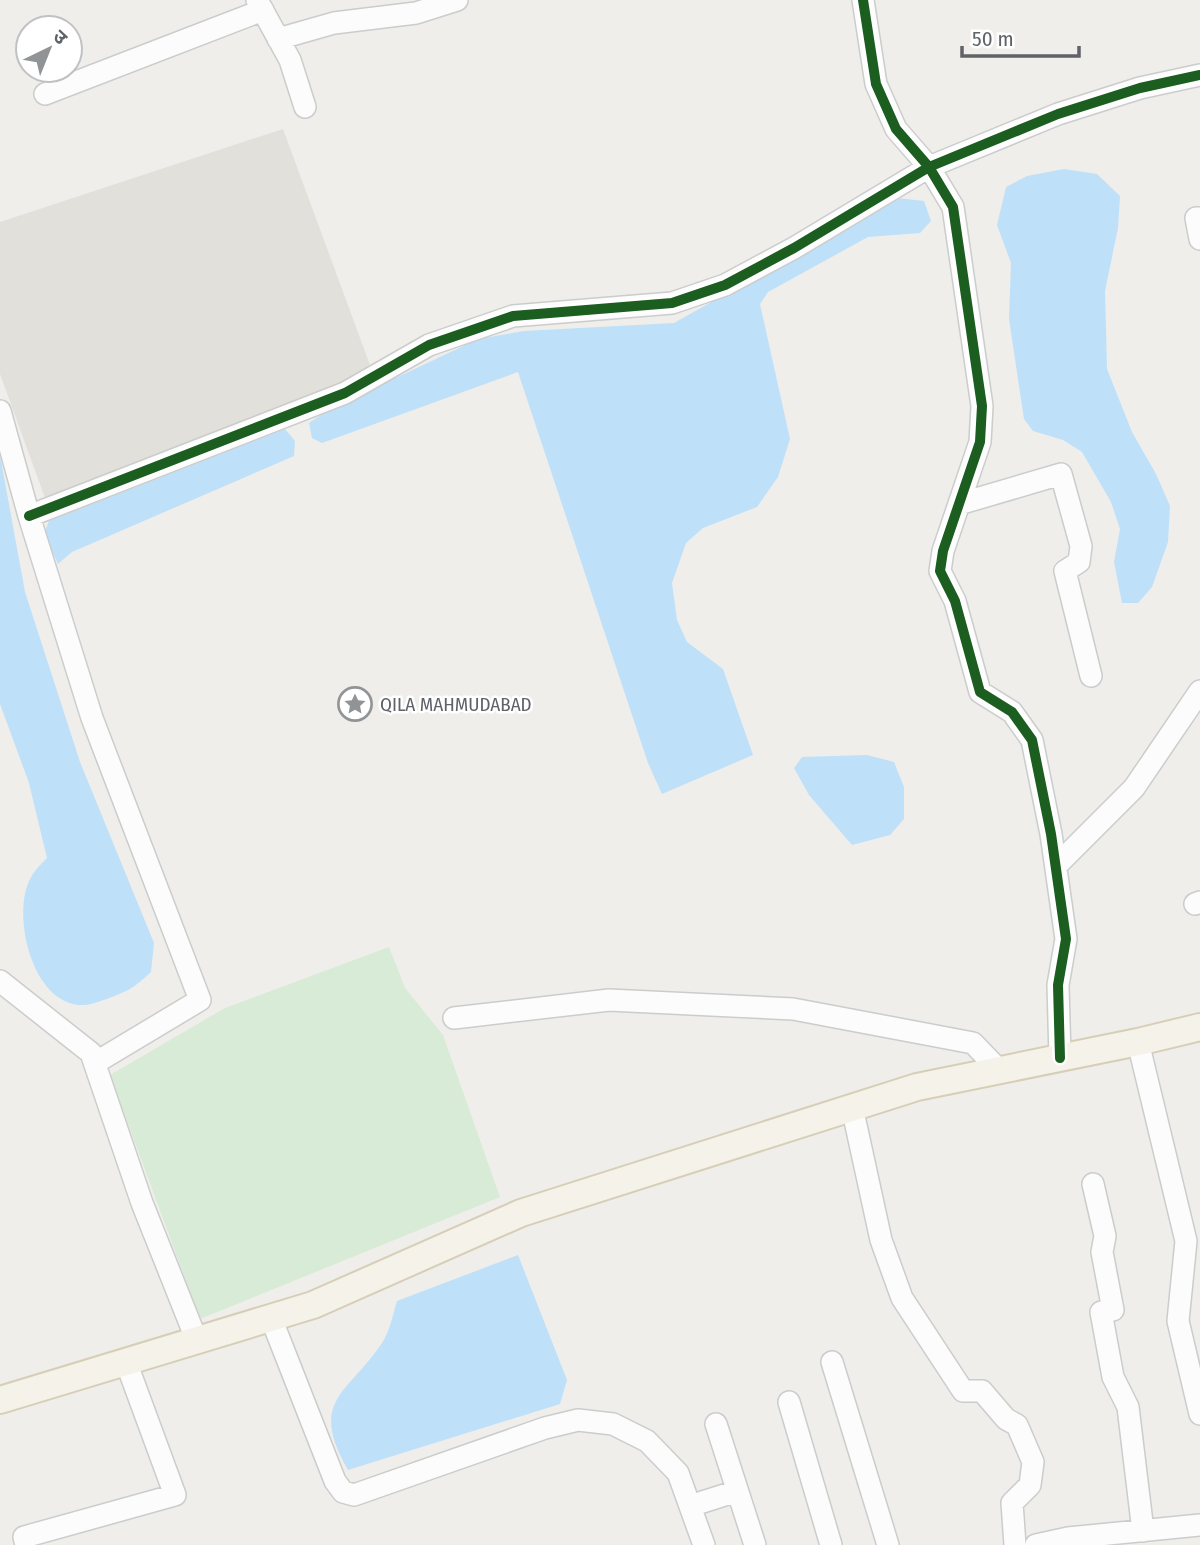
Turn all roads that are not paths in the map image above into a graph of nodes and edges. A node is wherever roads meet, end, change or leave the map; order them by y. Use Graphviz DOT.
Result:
graph roads {
  1 [pos="457,0"];
  2 [pos="863,0"];
  3 [pos="260,5"];
  4 [pos="278,39"];
  5 [pos="1200,75"];
  6 [pos="45,94"];
  7 [pos="305,107"];
  8 [pos="929,167"];
  9 [pos="1200,218"];
  10 [pos="1200,239"];
  11 [pos="0,411"];
  12 [pos="959,503"];
  13 [pos="29,516"];
  14 [pos="1091,676"];
  15 [pos="1200,691"];
  16 [pos="1056,866"];
  17 [pos="0,981"];
  18 [pos="454,1018"];
  19 [pos="1200,1027"];
  20 [pos="1138,1042"];
  21 [pos="1060,1058"];
  22 [pos="95,1063"];
  23 [pos="999,1070"];
  24 [pos="852,1107"];
  25 [pos="1093,1184"];
  26 [pos="271,1318"];
  27 [pos="197,1341"];
  28 [pos="126,1362"];
  29 [pos="832,1363"];
  30 [pos="0,1400"];
  31 [pos="789,1402"];
  32 [pos="1200,1414"];
  33 [pos="716,1424"];
  34 [pos="737,1491"];
  35 [pos="690,1506"];
  36 [pos="1200,1525"];
  37 [pos="1143,1531"];
  38 [pos="26,1545"];
  39 [pos="704,1545"];
  40 [pos="755,1545"];
  41 [pos="831,1545"];
  42 [pos="888,1545"];
  43 [pos="1016,1545"];
  44 [pos="1036,1545"];
  1 -- 4 [label="street"];
  2 -- 8 [label="street"];
  3 -- 4 [label="street"];
  3 -- 6 [label="street"];
  4 -- 7 [label="street"];
  5 -- 8 [label="street"];
  8 -- 12 [label="street"];
  8 -- 13 [label="street"];
  9 -- 10 [label="street"];
  11 -- 13 [label="street"];
  12 -- 14 [label="street"];
  12 -- 16 [label="street"];
  13 -- 22 [label="street"];
  15 -- 16 [label="street"];
  16 -- 21 [label="street"];
  17 -- 22 [label="street"];
  18 -- 23 [label="street"];
  19 -- 20 [label="main road"];
  20 -- 21 [label="main road"];
  20 -- 32 [label="street"];
  21 -- 23 [label="main road"];
  22 -- 27 [label="street"];
  23 -- 24 [label="main road"];
  24 -- 26 [label="main road"];
  24 -- 43 [label="street"];
  25 -- 37 [label="street"];
  26 -- 27 [label="main road"];
  26 -- 35 [label="street"];
  27 -- 28 [label="main road"];
  28 -- 30 [label="main road"];
  28 -- 38 [label="street"];
  29 -- 42 [label="street"];
  31 -- 41 [label="street"];
  33 -- 34 [label="street"];
  34 -- 35 [label="street"];
  34 -- 40 [label="street"];
  35 -- 39 [label="street"];
  36 -- 37 [label="street"];
  37 -- 44 [label="street"];
}
